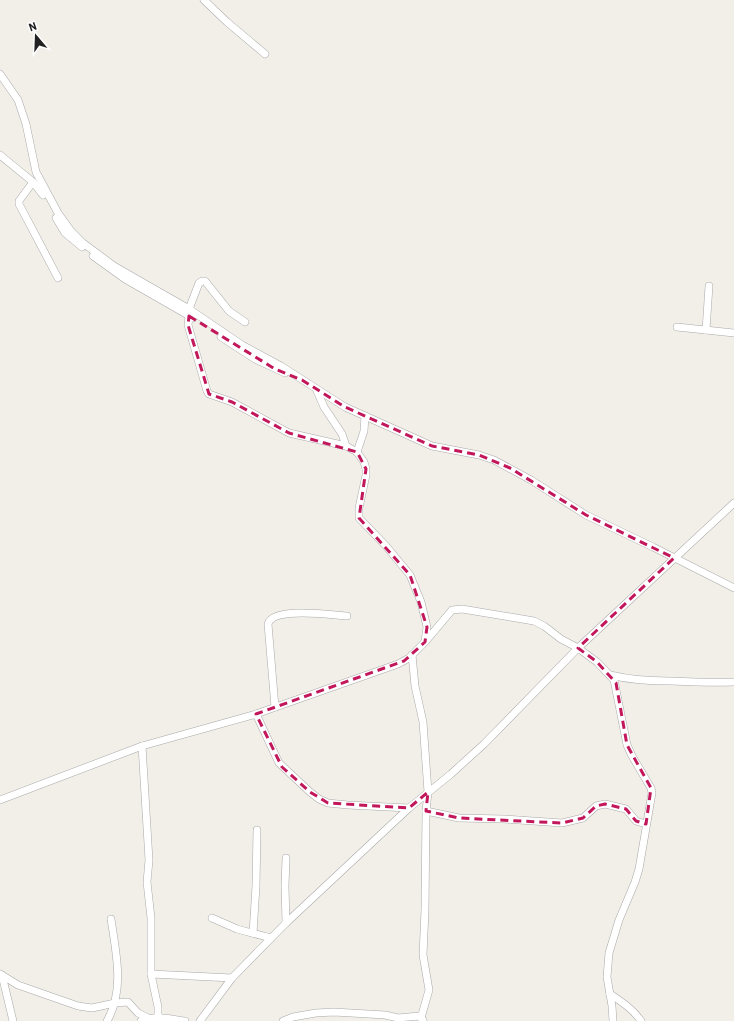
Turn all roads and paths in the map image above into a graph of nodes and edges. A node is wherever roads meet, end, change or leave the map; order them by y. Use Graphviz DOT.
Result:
graph roads {
  1 [pos="204,0"];
  2 [pos="265,54"];
  3 [pos="0,74"];
  4 [pos="0,155"];
  5 [pos="33,182"];
  6 [pos="58,278"];
  7 [pos="709,286"];
  8 [pos="189,312"];
  9 [pos="245,322"];
  10 [pos="677,327"];
  11 [pos="706,330"];
  12 [pos="734,333"];
  13 [pos="317,391"];
  14 [pos="365,416"];
  15 [pos="346,446"];
  16 [pos="357,452"];
  17 [pos="734,503"];
  18 [pos="674,558"];
  19 [pos="734,588"];
  20 [pos="347,616"];
  21 [pos="425,642"];
  22 [pos="578,648"];
  23 [pos="412,655"];
  24 [pos="610,675"];
  25 [pos="734,682"];
  26 [pos="275,707"];
  27 [pos="256,714"];
  28 [pos="142,746"];
  29 [pos="428,792"];
  30 [pos="0,800"];
  31 [pos="409,808"];
  32 [pos="426,811"];
  33 [pos="646,824"];
  34 [pos="257,830"];
  35 [pos="286,858"];
  36 [pos="212,918"];
  37 [pos="111,919"];
  38 [pos="286,923"];
  39 [pos="253,933"];
  40 [pos="271,938"];
  41 [pos="1,974"];
  42 [pos="151,974"];
  43 [pos="232,978"];
  44 [pos="610,994"];
  45 [pos="115,1003"];
  46 [pos="148,1018"];
  47 [pos="158,1018"];
  48 [pos="423,1019"];
  49 [pos="13,1021"];
  50 [pos="107,1021"];
  51 [pos="141,1021"];
  52 [pos="185,1021"];
  53 [pos="200,1021"];
  54 [pos="284,1021"];
  55 [pos="613,1021"];
  56 [pos="641,1021"];
  1 -- 2 [label="street"];
  3 -- 8 [label="street"];
  4 -- 5 [label="street"];
  5 -- 6 [label="street"];
  5 -- 8 [label="street"];
  7 -- 11 [label="street"];
  8 -- 9 [label="street"];
  8 -- 13 [label="street"];
  8 -- 15 [label="street"];
  10 -- 11 [label="street"];
  11 -- 12 [label="street"];
  13 -- 14 [label="street"];
  13 -- 15 [label="street"];
  14 -- 16 [label="street"];
  14 -- 18 [label="street"];
  15 -- 16 [label="street"];
  16 -- 21 [label="street"];
  17 -- 18 [label="street"];
  18 -- 19 [label="street"];
  18 -- 22 [label="street"];
  20 -- 26 [label="street"];
  21 -- 22 [label="street"];
  21 -- 23 [label="street"];
  22 -- 24 [label="street"];
  22 -- 29 [label="street"];
  23 -- 26 [label="street"];
  23 -- 29 [label="street"];
  24 -- 25 [label="street"];
  24 -- 33 [label="street"];
  26 -- 27 [label="street"];
  27 -- 28 [label="street"];
  27 -- 31 [label="street"];
  28 -- 30 [label="street"];
  28 -- 42 [label="street"];
  29 -- 31 [label="street"];
  29 -- 32 [label="street"];
  31 -- 38 [label="street"];
  32 -- 33 [label="street"];
  32 -- 48 [label="street"];
  33 -- 44 [label="street"];
  34 -- 39 [label="street"];
  35 -- 38 [label="street"];
  36 -- 39 [label="street"];
  37 -- 45 [label="street"];
  38 -- 40 [label="street"];
  39 -- 40 [label="street"];
  40 -- 43 [label="street"];
  41 -- 45 [label="street"];
  41 -- 49 [label="street"];
  42 -- 43 [label="street"];
  42 -- 47 [label="street"];
  43 -- 53 [label="street"];
  44 -- 55 [label="street"];
  44 -- 56 [label="street"];
  45 -- 46 [label="street"];
  45 -- 50 [label="street"];
  46 -- 47 [label="street"];
  46 -- 51 [label="street"];
  47 -- 52 [label="street"];
  48 -- 54 [label="street"];
}
